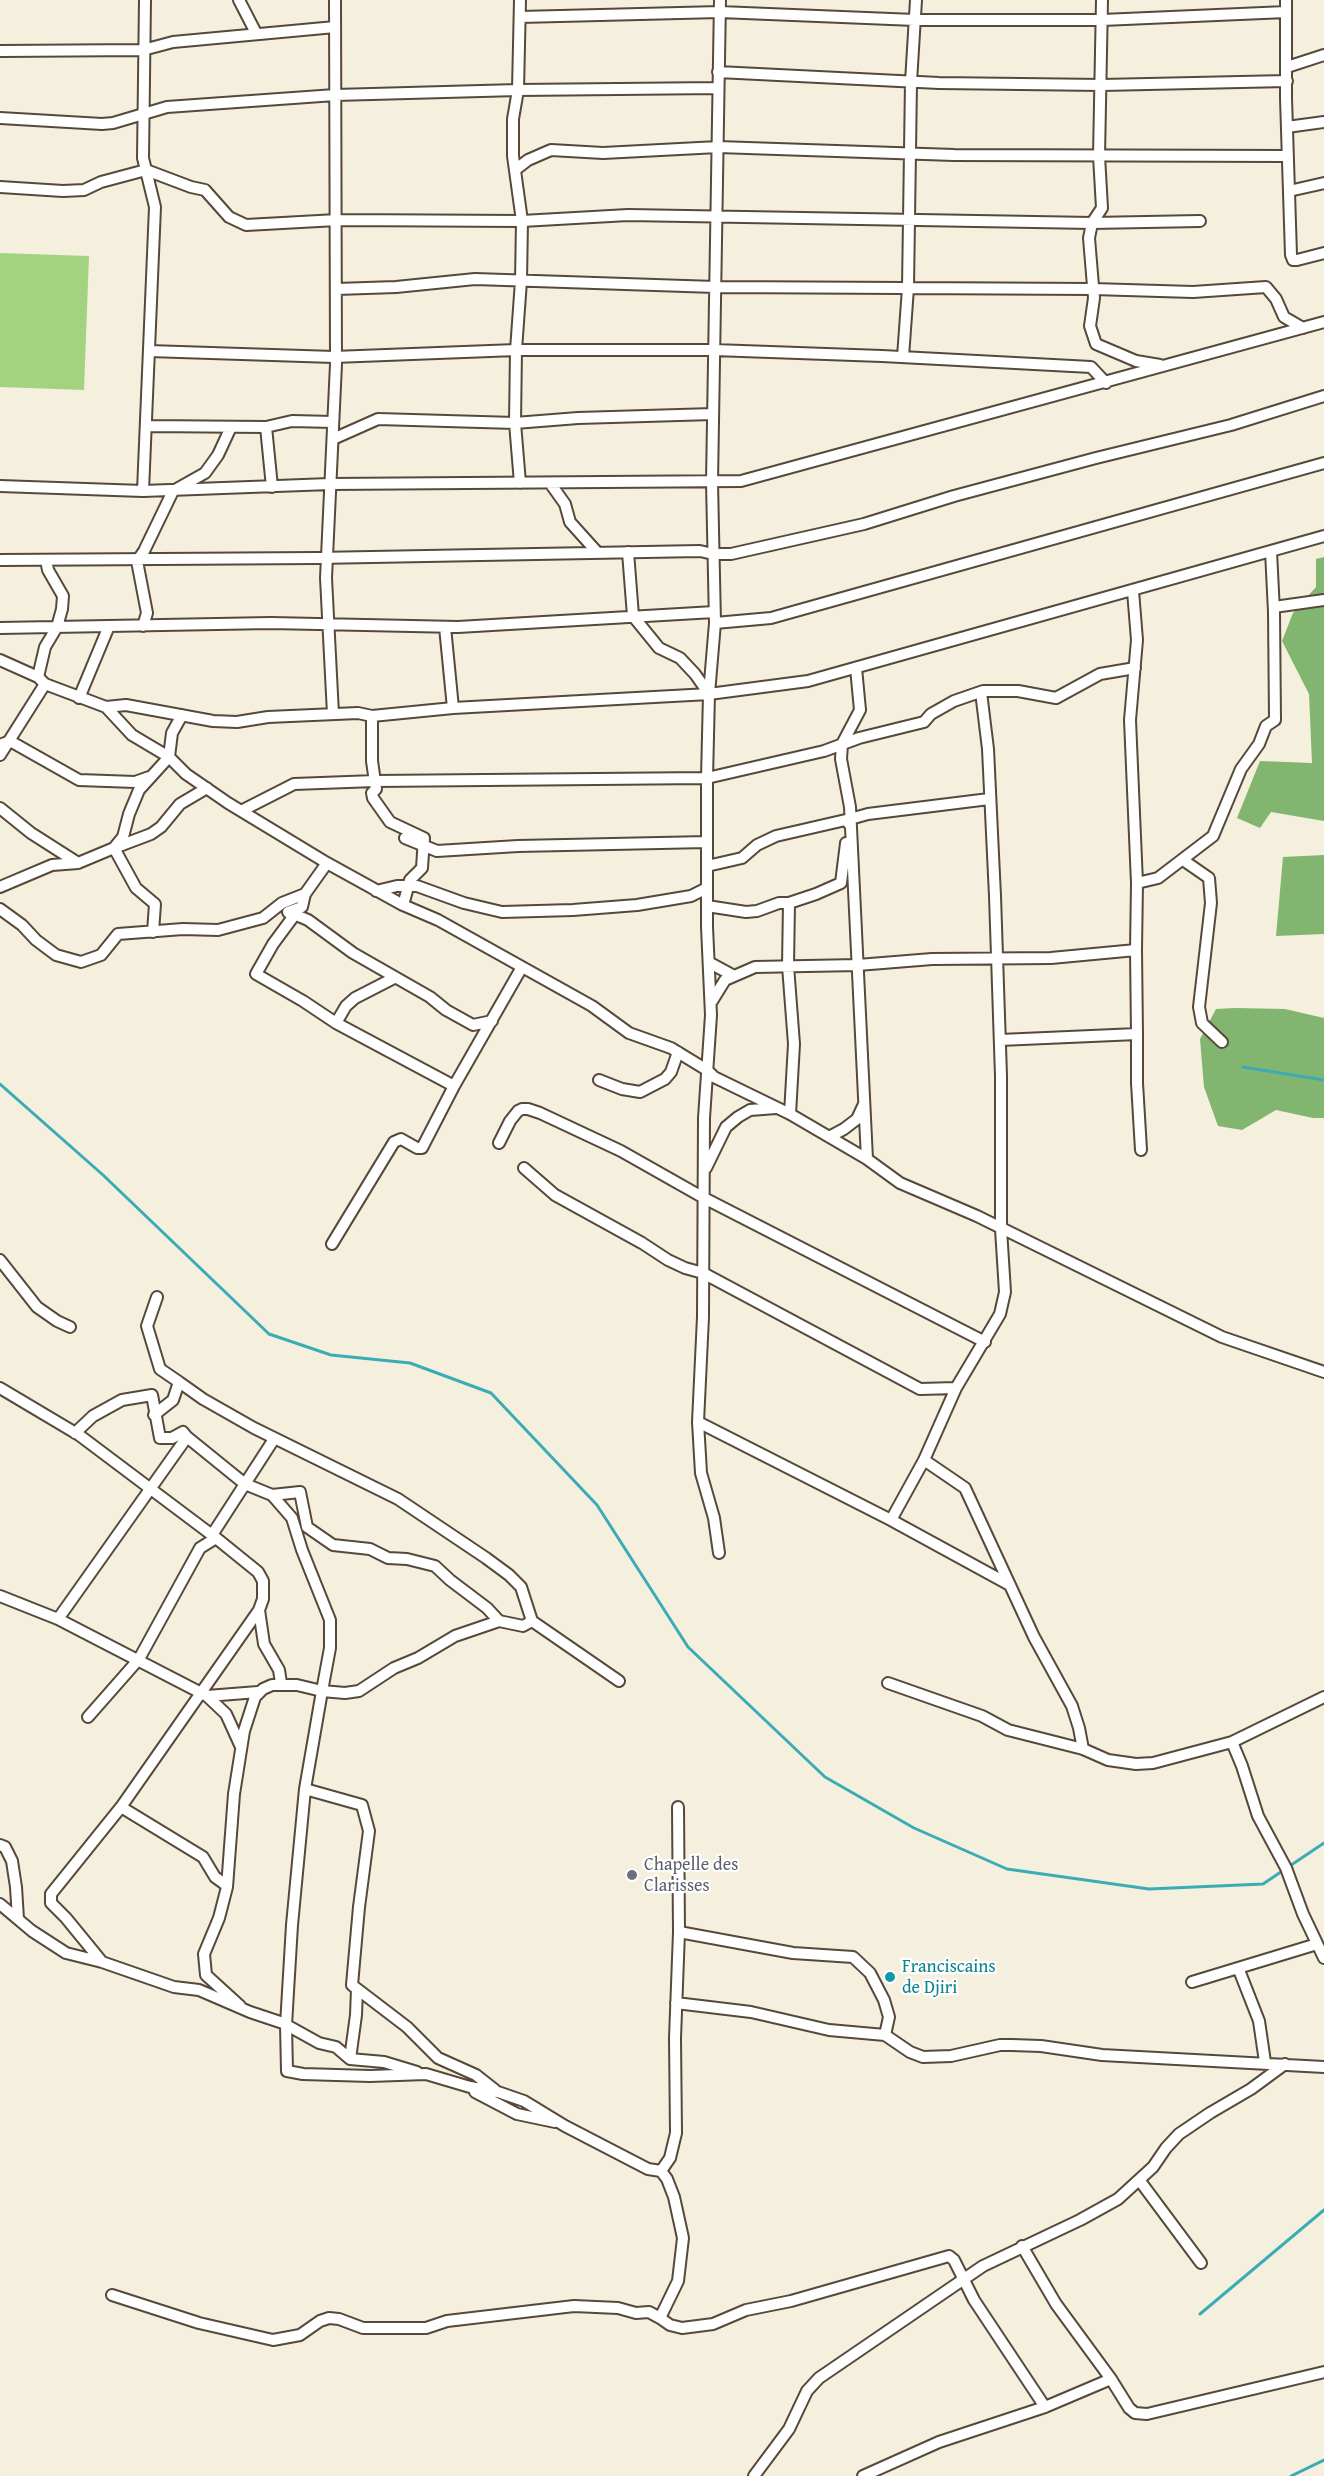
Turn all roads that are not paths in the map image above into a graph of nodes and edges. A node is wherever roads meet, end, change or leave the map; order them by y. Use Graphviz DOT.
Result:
graph roads {
  1 [pos="145,0"];
  2 [pos="239,0"];
  3 [pos="335,0"];
  4 [pos="520,0"];
  5 [pos="720,0"];
  6 [pos="916,0"];
  7 [pos="1102,0"];
  8 [pos="1286,6"];
  9 [pos="720,12"];
  10 [pos="520,17"];
  11 [pos="915,20"];
  12 [pos="1102,20"];
  13 [pos="335,27"];
  14 [pos="256,33"];
  15 [pos="142,50"];
  16 [pos="0,51"];
  17 [pos="1324,55"];
  18 [pos="1287,68"];
  19 [pos="718,72"];
  20 [pos="1287,81"];
  21 [pos="911,82"];
  22 [pos="1102,85"];
  23 [pos="718,88"];
  24 [pos="518,90"];
  25 [pos="335,95"];
  26 [pos="144,112"];
  27 [pos="0,118"];
  28 [pos="1324,122"];
  29 [pos="1287,127"];
  30 [pos="718,147"];
  31 [pos="909,153"];
  32 [pos="1099,156"];
  33 [pos="1287,156"];
  34 [pos="146,170"];
  35 [pos="515,170"];
  36 [pos="1324,183"];
  37 [pos="0,187"];
  38 [pos="1289,191"];
  39 [pos="718,217"];
  40 [pos="337,220"];
  41 [pos="908,220"];
  42 [pos="522,221"];
  43 [pos="1200,221"];
  44 [pos="1092,223"];
  45 [pos="1324,253"];
  46 [pos="521,281"];
  47 [pos="715,287"];
  48 [pos="908,288"];
  49 [pos="336,289"];
  50 [pos="1092,289"];
  51 [pos="1324,322"];
  52 [pos="1303,328"];
  53 [pos="516,350"];
  54 [pos="714,350"];
  55 [pos="149,351"];
  56 [pos="334,357"];
  57 [pos="903,357"];
  58 [pos="1162,366"];
  59 [pos="1106,383"];
  60 [pos="1324,396"];
  61 [pos="714,414"];
  62 [pos="333,422"];
  63 [pos="515,423"];
  64 [pos="146,426"];
  65 [pos="231,427"];
  66 [pos="266,427"];
  67 [pos="333,439"];
  68 [pos="1324,463"];
  69 [pos="712,482"];
  70 [pos="520,483"];
  71 [pos="550,483"];
  72 [pos="330,484"];
  73 [pos="0,486"];
  74 [pos="272,487"];
  75 [pos="173,490"];
  76 [pos="143,491"];
  77 [pos="1324,536"];
  78 [pos="1271,551"];
  79 [pos="597,552"];
  80 [pos="628,552"];
  81 [pos="713,554"];
  82 [pos="327,558"];
  83 [pos="0,560"];
  84 [pos="46,560"];
  85 [pos="137,561"];
  86 [pos="1133,591"];
  87 [pos="1324,600"];
  88 [pos="1274,607"];
  89 [pos="633,616"];
  90 [pos="714,617"];
  91 [pos="327,624"];
  92 [pos="143,626"];
  93 [pos="57,627"];
  94 [pos="109,627"];
  95 [pos="445,627"];
  96 [pos="0,628"];
  97 [pos="0,660"];
  98 [pos="856,668"];
  99 [pos="1135,668"];
  100 [pos="41,681"];
  101 [pos="981,692"];
  102 [pos="709,694"];
  103 [pos="79,698"];
  104 [pos="106,707"];
  105 [pos="453,708"];
  106 [pos="333,714"];
  107 [pos="182,715"];
  108 [pos="372,716"];
  109 [pos="5,743"];
  110 [pos="842,744"];
  111 [pos="0,755"];
  112 [pos="168,757"];
  113 [pos="151,776"];
  114 [pos="707,778"];
  115 [pos="375,781"];
  116 [pos="207,788"];
  117 [pos="989,799"];
  118 [pos="0,808"];
  119 [pos="241,811"];
  120 [pos="850,819"];
  121 [pos="405,838"];
  122 [pos="707,842"];
  123 [pos="424,847"];
  124 [pos="114,848"];
  125 [pos="1183,860"];
  126 [pos="78,863"];
  127 [pos="327,864"];
  128 [pos="707,866"];
  129 [pos="1137,883"];
  130 [pos="408,885"];
  131 [pos="0,887"];
  132 [pos="707,888"];
  133 [pos="376,891"];
  134 [pos="305,894"];
  135 [pos="789,903"];
  136 [pos="403,905"];
  137 [pos="707,906"];
  138 [pos="1,911"];
  139 [pos="288,912"];
  140 [pos="153,932"];
  141 [pos="1136,950"];
  142 [pos="997,958"];
  143 [pos="710,963"];
  144 [pos="858,965"];
  145 [pos="788,966"];
  146 [pos="522,967"];
  147 [pos="734,976"];
  148 [pos="394,978"];
  149 [pos="711,1004"];
  150 [pos="492,1021"];
  151 [pos="336,1023"];
  152 [pos="1137,1034"];
  153 [pos="1000,1040"];
  154 [pos="1222,1042"];
  155 [pos="678,1053"];
  156 [pos="707,1070"];
  157 [pos="599,1080"];
  158 [pos="454,1086"];
  159 [pos="865,1104"];
  160 [pos="778,1108"];
  161 [pos="790,1114"];
  162 [pos="828,1137"];
  163 [pos="499,1143"];
  164 [pos="1141,1150"];
  165 [pos="867,1159"];
  166 [pos="524,1168"];
  167 [pos="704,1170"];
  168 [pos="704,1198"];
  169 [pos="1001,1229"];
  170 [pos="332,1244"];
  171 [pos="0,1260"];
  172 [pos="703,1273"];
  173 [pos="157,1297"];
  174 [pos="70,1327"];
  175 [pos="985,1342"];
  176 [pos="1324,1372"];
  177 [pos="179,1383"];
  178 [pos="0,1388"];
  179 [pos="957,1388"];
  180 [pos="154,1415"];
  181 [pos="698,1422"];
  182 [pos="75,1433"];
  183 [pos="187,1437"];
  184 [pos="274,1438"];
  185 [pos="924,1460"];
  186 [pos="245,1484"];
  187 [pos="151,1488"];
  188 [pos="272,1495"];
  189 [pos="891,1521"];
  190 [pos="214,1537"];
  191 [pos="719,1553"];
  192 [pos="1010,1585"];
  193 [pos="0,1596"];
  194 [pos="259,1610"];
  195 [pos="58,1619"];
  196 [pos="532,1621"];
  197 [pos="499,1622"];
  198 [pos="140,1659"];
  199 [pos="619,1681"];
  200 [pos="281,1683"];
  201 [pos="888,1683"];
  202 [pos="322,1691"];
  203 [pos="258,1692"];
  204 [pos="205,1694"];
  205 [pos="1324,1696"];
  206 [pos="88,1717"];
  207 [pos="1232,1742"];
  208 [pos="1083,1749"];
  209 [pos="242,1750"];
  210 [pos="305,1789"];
  211 [pos="121,1807"];
  212 [pos="678,1807"];
  213 [pos="0,1845"];
  214 [pos="226,1885"];
  215 [pos="0,1904"];
  216 [pos="18,1919"];
  217 [pos="679,1932"];
  218 [pos="1317,1944"];
  219 [pos="1324,1958"];
  220 [pos="102,1962"];
  221 [pos="1239,1970"];
  222 [pos="1192,1982"];
  223 [pos="352,1985"];
  224 [pos="676,2003"];
  225 [pos="240,2006"];
  226 [pos="286,2025"];
  227 [pos="885,2035"];
  228 [pos="350,2059"];
  229 [pos="1265,2062"];
  230 [pos="1285,2064"];
  231 [pos="1324,2067"];
  232 [pos="426,2074"];
  233 [pos="464,2085"];
  234 [pos="498,2092"];
  235 [pos="561,2123"];
  236 [pos="661,2171"];
  237 [pos="1140,2181"];
  238 [pos="1022,2246"];
  239 [pos="1201,2263"];
  240 [pos="962,2279"];
  241 [pos="112,2295"];
  242 [pos="660,2318"];
  243 [pos="1324,2372"];
  244 [pos="1111,2379"];
  245 [pos="1045,2407"];
  246 [pos="754,2476"];
  247 [pos="863,2476"];
  1 -- 15 [label="street"];
  2 -- 14 [label="street"];
  3 -- 13 [label="street"];
  4 -- 10 [label="street"];
  5 -- 9 [label="street"];
  6 -- 11 [label="street"];
  7 -- 12 [label="street"];
  8 -- 12 [label="street"];
  8 -- 18 [label="street"];
  9 -- 10 [label="street"];
  9 -- 11 [label="street"];
  9 -- 19 [label="street"];
  10 -- 24 [label="street"];
  11 -- 12 [label="street"];
  11 -- 21 [label="street"];
  12 -- 22 [label="street"];
  13 -- 14 [label="street"];
  13 -- 25 [label="street"];
  14 -- 15 [label="street"];
  15 -- 16 [label="street"];
  15 -- 26 [label="street"];
  17 -- 18 [label="street"];
  18 -- 20 [label="street"];
  19 -- 21 [label="street"];
  19 -- 23 [label="street"];
  20 -- 22 [label="street"];
  20 -- 29 [label="street"];
  21 -- 22 [label="street"];
  21 -- 31 [label="street"];
  22 -- 32 [label="street"];
  23 -- 24 [label="street"];
  23 -- 30 [label="street"];
  24 -- 25 [label="street"];
  24 -- 35 [label="street"];
  25 -- 26 [label="street"];
  25 -- 40 [label="street"];
  26 -- 27 [label="street"];
  26 -- 34 [label="street"];
  28 -- 29 [label="street"];
  29 -- 33 [label="street"];
  30 -- 31 [label="street"];
  30 -- 35 [label="street"];
  30 -- 39 [label="street"];
  31 -- 32 [label="street"];
  31 -- 41 [label="street"];
  32 -- 33 [label="street"];
  32 -- 44 [label="street"];
  33 -- 38 [label="street"];
  34 -- 37 [label="street"];
  34 -- 40 [label="street"];
  34 -- 55 [label="street"];
  35 -- 42 [label="street"];
  36 -- 38 [label="street"];
  38 -- 45 [label="street"];
  39 -- 41 [label="street"];
  39 -- 42 [label="street"];
  39 -- 47 [label="street"];
  40 -- 42 [label="street"];
  40 -- 49 [label="street"];
  41 -- 44 [label="street"];
  41 -- 48 [label="street"];
  42 -- 46 [label="street"];
  43 -- 44 [label="street"];
  44 -- 50 [label="street"];
  46 -- 47 [label="street"];
  46 -- 49 [label="street"];
  46 -- 53 [label="street"];
  47 -- 48 [label="street"];
  47 -- 54 [label="street"];
  48 -- 50 [label="street"];
  48 -- 57 [label="street"];
  49 -- 56 [label="street"];
  50 -- 52 [label="street"];
  50 -- 58 [label="street"];
  51 -- 52 [label="street"];
  52 -- 58 [label="street"];
  53 -- 54 [label="street"];
  53 -- 56 [label="street"];
  53 -- 63 [label="street"];
  54 -- 57 [label="street"];
  54 -- 61 [label="street"];
  55 -- 56 [label="street"];
  55 -- 64 [label="street"];
  56 -- 62 [label="street"];
  57 -- 59 [label="street"];
  58 -- 59 [label="street"];
  59 -- 69 [label="street"];
  60 -- 81 [label="street"];
  61 -- 63 [label="street"];
  61 -- 69 [label="street"];
  62 -- 66 [label="street"];
  62 -- 67 [label="street"];
  63 -- 67 [label="street"];
  63 -- 70 [label="street"];
  64 -- 65 [label="street"];
  64 -- 76 [label="street"];
  65 -- 66 [label="street"];
  65 -- 75 [label="street"];
  66 -- 74 [label="street"];
  67 -- 72 [label="street"];
  68 -- 90 [label="street"];
  69 -- 71 [label="street"];
  69 -- 81 [label="street"];
  70 -- 71 [label="street"];
  70 -- 72 [label="street"];
  71 -- 79 [label="street"];
  72 -- 74 [label="street"];
  72 -- 82 [label="street"];
  73 -- 76 [label="street"];
  74 -- 75 [label="street"];
  75 -- 76 [label="street"];
  75 -- 85 [label="street"];
  77 -- 78 [label="street"];
  78 -- 86 [label="street"];
  78 -- 88 [label="street"];
  79 -- 80 [label="street"];
  79 -- 82 [label="street"];
  80 -- 81 [label="street"];
  80 -- 89 [label="street"];
  81 -- 90 [label="street"];
  82 -- 85 [label="street"];
  82 -- 91 [label="street"];
  83 -- 84 [label="street"];
  84 -- 85 [label="street"];
  84 -- 93 [label="street"];
  85 -- 92 [label="street"];
  86 -- 98 [label="street"];
  86 -- 99 [label="street"];
  87 -- 88 [label="street"];
  88 -- 125 [label="street"];
  89 -- 90 [label="street"];
  89 -- 95 [label="street"];
  89 -- 102 [label="street"];
  90 -- 102 [label="street"];
  91 -- 92 [label="street"];
  91 -- 95 [label="street"];
  91 -- 106 [label="street"];
  92 -- 94 [label="street"];
  93 -- 94 [label="street"];
  93 -- 96 [label="street"];
  93 -- 100 [label="street"];
  94 -- 103 [label="street"];
  95 -- 105 [label="street"];
  97 -- 100 [label="street"];
  98 -- 102 [label="street"];
  98 -- 110 [label="street"];
  99 -- 101 [label="street"];
  99 -- 129 [label="street"];
  100 -- 103 [label="street"];
  100 -- 109 [label="street"];
  101 -- 110 [label="street"];
  101 -- 117 [label="street"];
  102 -- 105 [label="street"];
  102 -- 114 [label="street"];
  103 -- 104 [label="street"];
  104 -- 107 [label="street"];
  104 -- 112 [label="street"];
  105 -- 108 [label="street"];
  106 -- 107 [label="street"];
  106 -- 108 [label="street"];
  107 -- 112 [label="street"];
  108 -- 115 [label="street"];
  109 -- 111 [label="street"];
  109 -- 113 [label="street"];
  110 -- 114 [label="street"];
  110 -- 120 [label="street"];
  112 -- 113 [label="street"];
  112 -- 116 [label="street"];
  113 -- 124 [label="street"];
  114 -- 115 [label="street"];
  114 -- 122 [label="street"];
  115 -- 119 [label="street"];
  115 -- 123 [label="street"];
  116 -- 119 [label="street"];
  116 -- 124 [label="street"];
  117 -- 120 [label="street"];
  117 -- 142 [label="street"];
  118 -- 126 [label="street"];
  119 -- 127 [label="street"];
  120 -- 128 [label="street"];
  120 -- 135 [label="street"];
  120 -- 144 [label="street"];
  121 -- 123 [label="street"];
  122 -- 123 [label="street"];
  122 -- 128 [label="street"];
  123 -- 130 [label="street"];
  124 -- 126 [label="street"];
  124 -- 140 [label="street"];
  125 -- 129 [label="street"];
  125 -- 154 [label="street"];
  126 -- 131 [label="street"];
  127 -- 133 [label="street"];
  127 -- 134 [label="street"];
  128 -- 132 [label="street"];
  129 -- 141 [label="street"];
  130 -- 132 [label="street"];
  130 -- 133 [label="street"];
  130 -- 136 [label="street"];
  132 -- 137 [label="street"];
  133 -- 136 [label="street"];
  134 -- 139 [label="street"];
  134 -- 140 [label="street"];
  135 -- 137 [label="street"];
  135 -- 145 [label="street"];
  136 -- 146 [label="street"];
  137 -- 143 [label="street"];
  138 -- 140 [label="street"];
  139 -- 148 [label="street"];
  139 -- 151 [label="street"];
  141 -- 142 [label="street"];
  141 -- 152 [label="street"];
  142 -- 144 [label="street"];
  142 -- 153 [label="street"];
  143 -- 147 [label="street"];
  143 -- 149 [label="street"];
  144 -- 145 [label="street"];
  144 -- 159 [label="street"];
  145 -- 147 [label="street"];
  145 -- 161 [label="street"];
  146 -- 150 [label="street"];
  146 -- 155 [label="street"];
  147 -- 149 [label="street"];
  148 -- 150 [label="street"];
  148 -- 151 [label="street"];
  149 -- 156 [label="street"];
  150 -- 158 [label="street"];
  151 -- 158 [label="street"];
  152 -- 153 [label="street"];
  152 -- 164 [label="street"];
  153 -- 169 [label="street"];
  155 -- 156 [label="street"];
  155 -- 157 [label="street"];
  156 -- 160 [label="street"];
  156 -- 167 [label="street"];
  158 -- 170 [label="street"];
  159 -- 162 [label="street"];
  159 -- 165 [label="street"];
  160 -- 161 [label="street"];
  160 -- 167 [label="street"];
  161 -- 162 [label="street"];
  162 -- 165 [label="street"];
  163 -- 168 [label="street"];
  165 -- 169 [label="street"];
  166 -- 172 [label="street"];
  167 -- 168 [label="street"];
  168 -- 172 [label="street"];
  168 -- 175 [label="street"];
  169 -- 175 [label="street"];
  169 -- 176 [label="street"];
  171 -- 174 [label="street"];
  172 -- 179 [label="street"];
  172 -- 181 [label="street"];
  173 -- 177 [label="street"];
  175 -- 179 [label="street"];
  177 -- 180 [label="street"];
  177 -- 184 [label="street"];
  178 -- 182 [label="street"];
  179 -- 185 [label="street"];
  180 -- 182 [label="street"];
  180 -- 183 [label="street"];
  181 -- 189 [label="street"];
  181 -- 191 [label="street"];
  182 -- 187 [label="street"];
  183 -- 186 [label="street"];
  183 -- 187 [label="street"];
  184 -- 186 [label="street"];
  184 -- 196 [label="street"];
  185 -- 189 [label="street"];
  185 -- 192 [label="street"];
  186 -- 188 [label="street"];
  186 -- 190 [label="street"];
  187 -- 190 [label="street"];
  187 -- 195 [label="street"];
  188 -- 197 [label="street"];
  188 -- 202 [label="street"];
  189 -- 192 [label="street"];
  190 -- 194 [label="street"];
  190 -- 198 [label="street"];
  192 -- 208 [label="street"];
  193 -- 195 [label="street"];
  194 -- 200 [label="street"];
  194 -- 204 [label="street"];
  195 -- 198 [label="street"];
  196 -- 197 [label="street"];
  196 -- 199 [label="street"];
  197 -- 202 [label="street"];
  198 -- 204 [label="street"];
  198 -- 206 [label="street"];
  200 -- 202 [label="street"];
  200 -- 203 [label="street"];
  201 -- 208 [label="street"];
  202 -- 210 [label="street"];
  203 -- 204 [label="street"];
  203 -- 209 [label="street"];
  204 -- 209 [label="street"];
  204 -- 211 [label="street"];
  205 -- 207 [label="street"];
  207 -- 208 [label="street"];
  207 -- 218 [label="street"];
  209 -- 214 [label="street"];
  210 -- 223 [label="street"];
  210 -- 226 [label="street"];
  211 -- 214 [label="street"];
  211 -- 220 [label="street"];
  212 -- 217 [label="street"];
  213 -- 216 [label="street"];
  214 -- 225 [label="street"];
  215 -- 216 [label="street"];
  216 -- 220 [label="street"];
  217 -- 224 [label="street"];
  217 -- 227 [label="street"];
  218 -- 219 [label="street"];
  218 -- 221 [label="street"];
  220 -- 225 [label="street"];
  221 -- 222 [label="street"];
  221 -- 229 [label="street"];
  223 -- 228 [label="street"];
  223 -- 234 [label="street"];
  224 -- 227 [label="street"];
  224 -- 236 [label="street"];
  225 -- 226 [label="street"];
  226 -- 228 [label="street"];
  226 -- 232 [label="street"];
  227 -- 229 [label="street"];
  228 -- 232 [label="street"];
  229 -- 230 [label="street"];
  230 -- 231 [label="street"];
  230 -- 237 [label="street"];
  232 -- 233 [label="street"];
  233 -- 234 [label="street"];
  233 -- 235 [label="street"];
  234 -- 235 [label="street"];
  235 -- 236 [label="street"];
  236 -- 242 [label="street"];
  237 -- 238 [label="street"];
  237 -- 239 [label="street"];
  238 -- 240 [label="street"];
  238 -- 244 [label="street"];
  240 -- 242 [label="street"];
  240 -- 245 [label="street"];
  240 -- 246 [label="street"];
  241 -- 242 [label="street"];
  243 -- 244 [label="street"];
  244 -- 245 [label="street"];
  245 -- 247 [label="street"];
}
